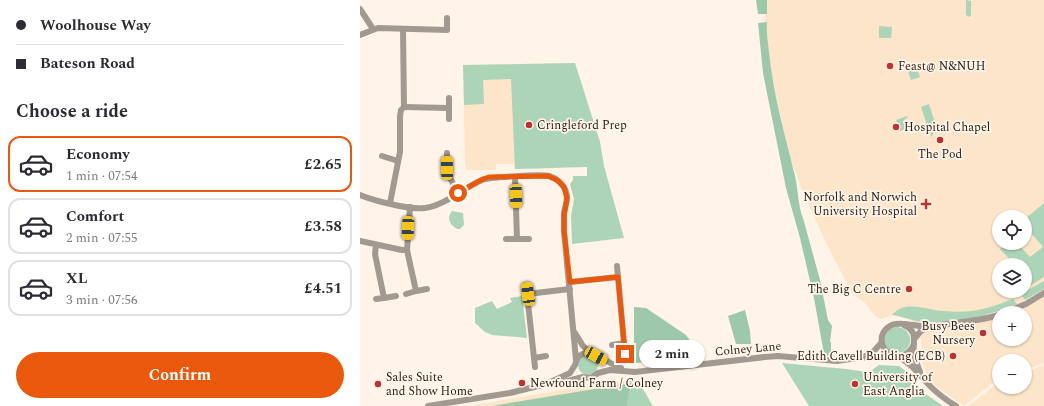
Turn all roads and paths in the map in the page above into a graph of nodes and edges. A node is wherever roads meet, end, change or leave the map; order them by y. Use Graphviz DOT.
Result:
graph roads {
  1 [pos="360,9"];
  2 [pos="447,18"];
  3 [pos="373,29"];
  4 [pos="403,29"];
  5 [pos="447,30"];
  6 [pos="360,35"];
  7 [pos="447,37"];
  8 [pos="450,98"];
  9 [pos="404,107"];
  10 [pos="449,108"];
  11 [pos="449,119"];
  12 [pos="447,153"];
  13 [pos="382,156"];
  14 [pos="398,161"];
  15 [pos="515,177"];
  16 [pos="458,193"];
  17 [pos="360,195"];
  18 [pos="390,203"];
  19 [pos="410,207"];
  20 [pos="506,239"];
  21 [pos="517,239"];
  22 [pos="529,239"];
  23 [pos="360,241"];
  24 [pos="376,245"];
  25 [pos="407,250"];
  26 [pos="617,266"];
  27 [pos="618,277"];
  28 [pos="570,282"];
  29 [pos="526,285"];
  30 [pos="427,289"];
  31 [pos="570,289"];
  32 [pos="416,291"];
  33 [pos="1044,293"];
  34 [pos="406,294"];
  35 [pos="528,294"];
  36 [pos="396,296"];
  37 [pos="384,298"];
  38 [pos="376,299"];
  39 [pos="1021,306"];
  40 [pos="992,317"];
  41 [pos="902,324"];
  42 [pos="929,327"];
  43 [pos="574,331"];
  44 [pos="914,341"];
  45 [pos="882,342"];
  46 [pos="624,343"];
  47 [pos="612,345"];
  48 [pos="594,354"];
  49 [pos="625,354"];
  50 [pos="546,356"];
  51 [pos="895,356"];
  52 [pos="534,358"];
  53 [pos="861,358"];
  54 [pos="576,363"];
  55 [pos="535,367"];
  56 [pos="635,372"];
  57 [pos="598,373"];
  58 [pos="921,375"];
  59 [pos="583,377"];
  60 [pos="546,384"];
  61 [pos="428,406"];
  62 [pos="956,406"];
  1 -- 3 [label="street"];
  2 -- 5 [label="street"];
  3 -- 4 [label="street"];
  3 -- 6 [label="street"];
  4 -- 5 [label="street"];
  4 -- 9 [label="street"];
  5 -- 7 [label="street"];
  8 -- 10 [label="street"];
  9 -- 10 [label="street"];
  9 -- 14 [label="street"];
  10 -- 11 [label="street"];
  12 -- 16 [label="street"];
  13 -- 14 [label="street"];
  14 -- 18 [label="street"];
  15 -- 16 [label="street"];
  15 -- 21 [label="street"];
  15 -- 28 [label="street"];
  16 -- 19 [label="street"];
  17 -- 18 [label="street"];
  18 -- 19 [label="street"];
  19 -- 25 [label="street"];
  20 -- 21 [label="street"];
  21 -- 22 [label="street"];
  23 -- 24 [label="street"];
  24 -- 25 [label="street"];
  24 -- 37 [label="street"];
  25 -- 32 [label="street"];
  26 -- 27 [label="street"];
  27 -- 28 [label="street"];
  27 -- 46 [label="street"];
  28 -- 31 [label="street"];
  29 -- 35 [label="street"];
  30 -- 32 [label="street"];
  31 -- 35 [label="street"];
  31 -- 43 [label="street"];
  32 -- 34 [label="street"];
  33 -- 39 [label="street"];
  35 -- 52 [label="street"];
  36 -- 37 [label="street"];
  37 -- 38 [label="street"];
  40 -- 42 [label="street, Colney Lane"];
  41 -- 42 [label="street, Colney Lane"];
  41 -- 44 [label="street"];
  41 -- 45 [label="street, Colney Lane"];
  42 -- 44 [label="street, Colney Lane"];
  43 -- 48 [label="street"];
  43 -- 54 [label="street"];
  44 -- 51 [label="street, Colney Lane"];
  44 -- 58 [label="street"];
  45 -- 51 [label="street"];
  45 -- 53 [label="street, Colney Lane"];
  46 -- 47 [label="street"];
  46 -- 49 [label="street"];
  48 -- 54 [label="street, Colney Lane"];
  48 -- 56 [label="street, Colney Lane"];
  48 -- 57 [label="street"];
  50 -- 52 [label="street"];
  51 -- 53 [label="street, Colney Lane"];
  51 -- 58 [label="street"];
  52 -- 55 [label="street"];
  53 -- 56 [label="street, Colney Lane"];
  54 -- 59 [label="street"];
  54 -- 60 [label="street, Colney Lane"];
  56 -- 57 [label="street, Colney Lane"];
  57 -- 59 [label="street, Colney Lane"];
  58 -- 62 [label="street"];
  59 -- 60 [label="street, Colney Lane"];
  60 -- 61 [label="street, Colney Lane"];
}
